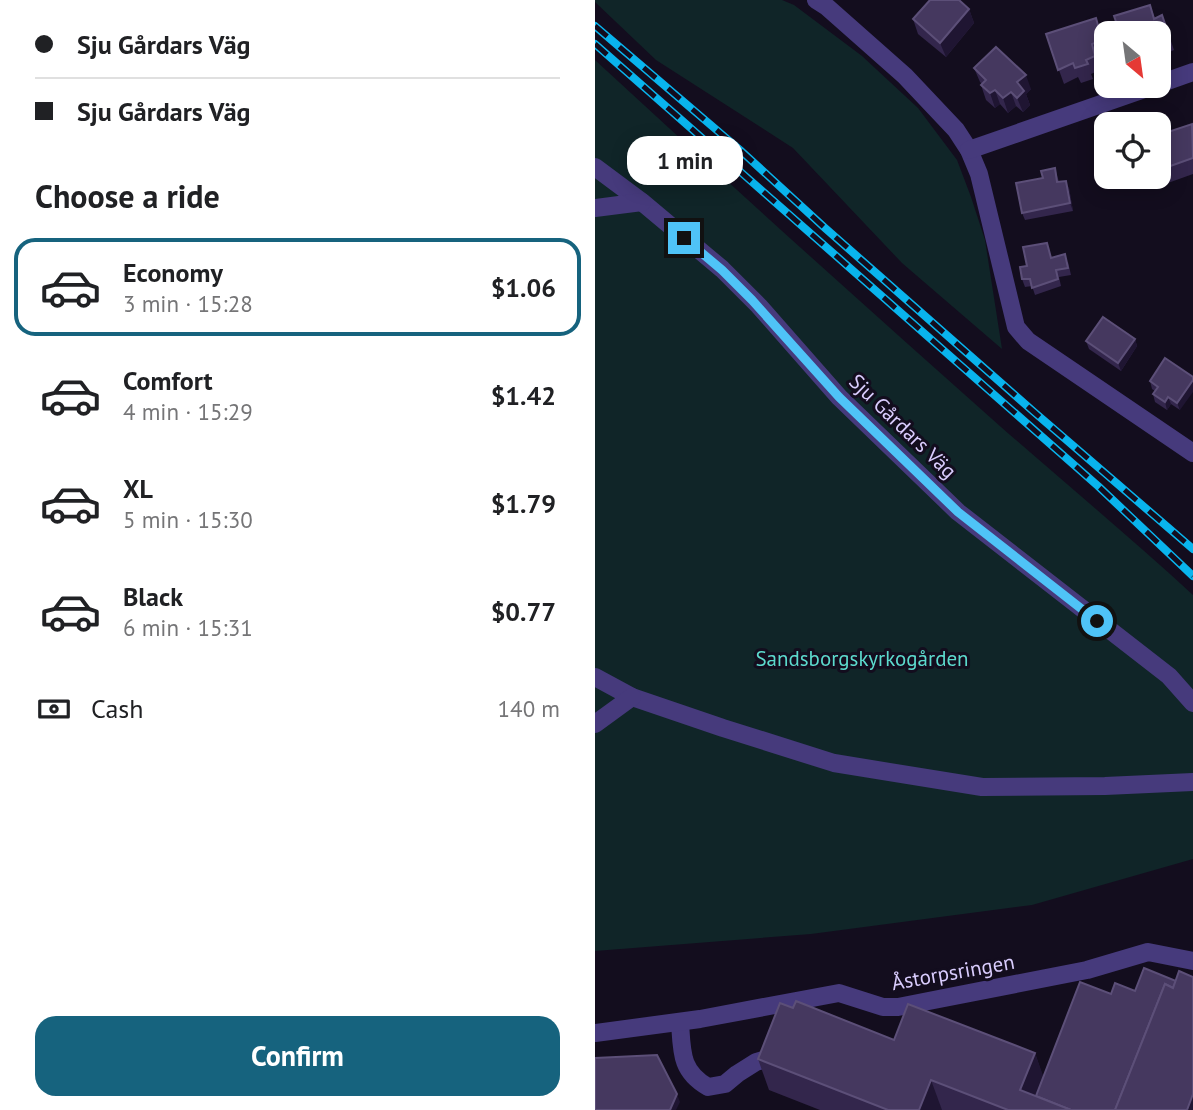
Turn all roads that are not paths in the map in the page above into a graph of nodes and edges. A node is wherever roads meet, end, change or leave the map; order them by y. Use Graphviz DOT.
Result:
graph roads {
  1 [pos="816,0"];
  2 [pos="1193,72"];
  3 [pos="1171,80"];
  4 [pos="1118,98"];
  5 [pos="969,150"];
  6 [pos="595,167"];
  7 [pos="642,202"];
  8 [pos="595,208"];
  9 [pos="1193,453"];
  10 [pos="595,677"];
  11 [pos="632,697"];
  12 [pos="1193,703"];
  13 [pos="595,724"];
  14 [pos="1193,782"];
  15 [pos="1193,961"];
  16 [pos="680,1022"];
  17 [pos="595,1033"];
  18 [pos="766,1059"];
  1 -- 5 [label="street"];
  2 -- 3 [label="street"];
  4 -- 5 [label="street"];
  5 -- 9 [label="street"];
  6 -- 7 [label="street, Sju Gårdars Väg"];
  7 -- 8 [label="street"];
  7 -- 12 [label="street, Sju Gårdars Väg"];
  10 -- 11 [label="street"];
  11 -- 13 [label="street"];
  11 -- 14 [label="street"];
  15 -- 16 [label="street, Åstorpsringen"];
  16 -- 17 [label="street, Åstorpsringen"];
  16 -- 18 [label="street"];
}
